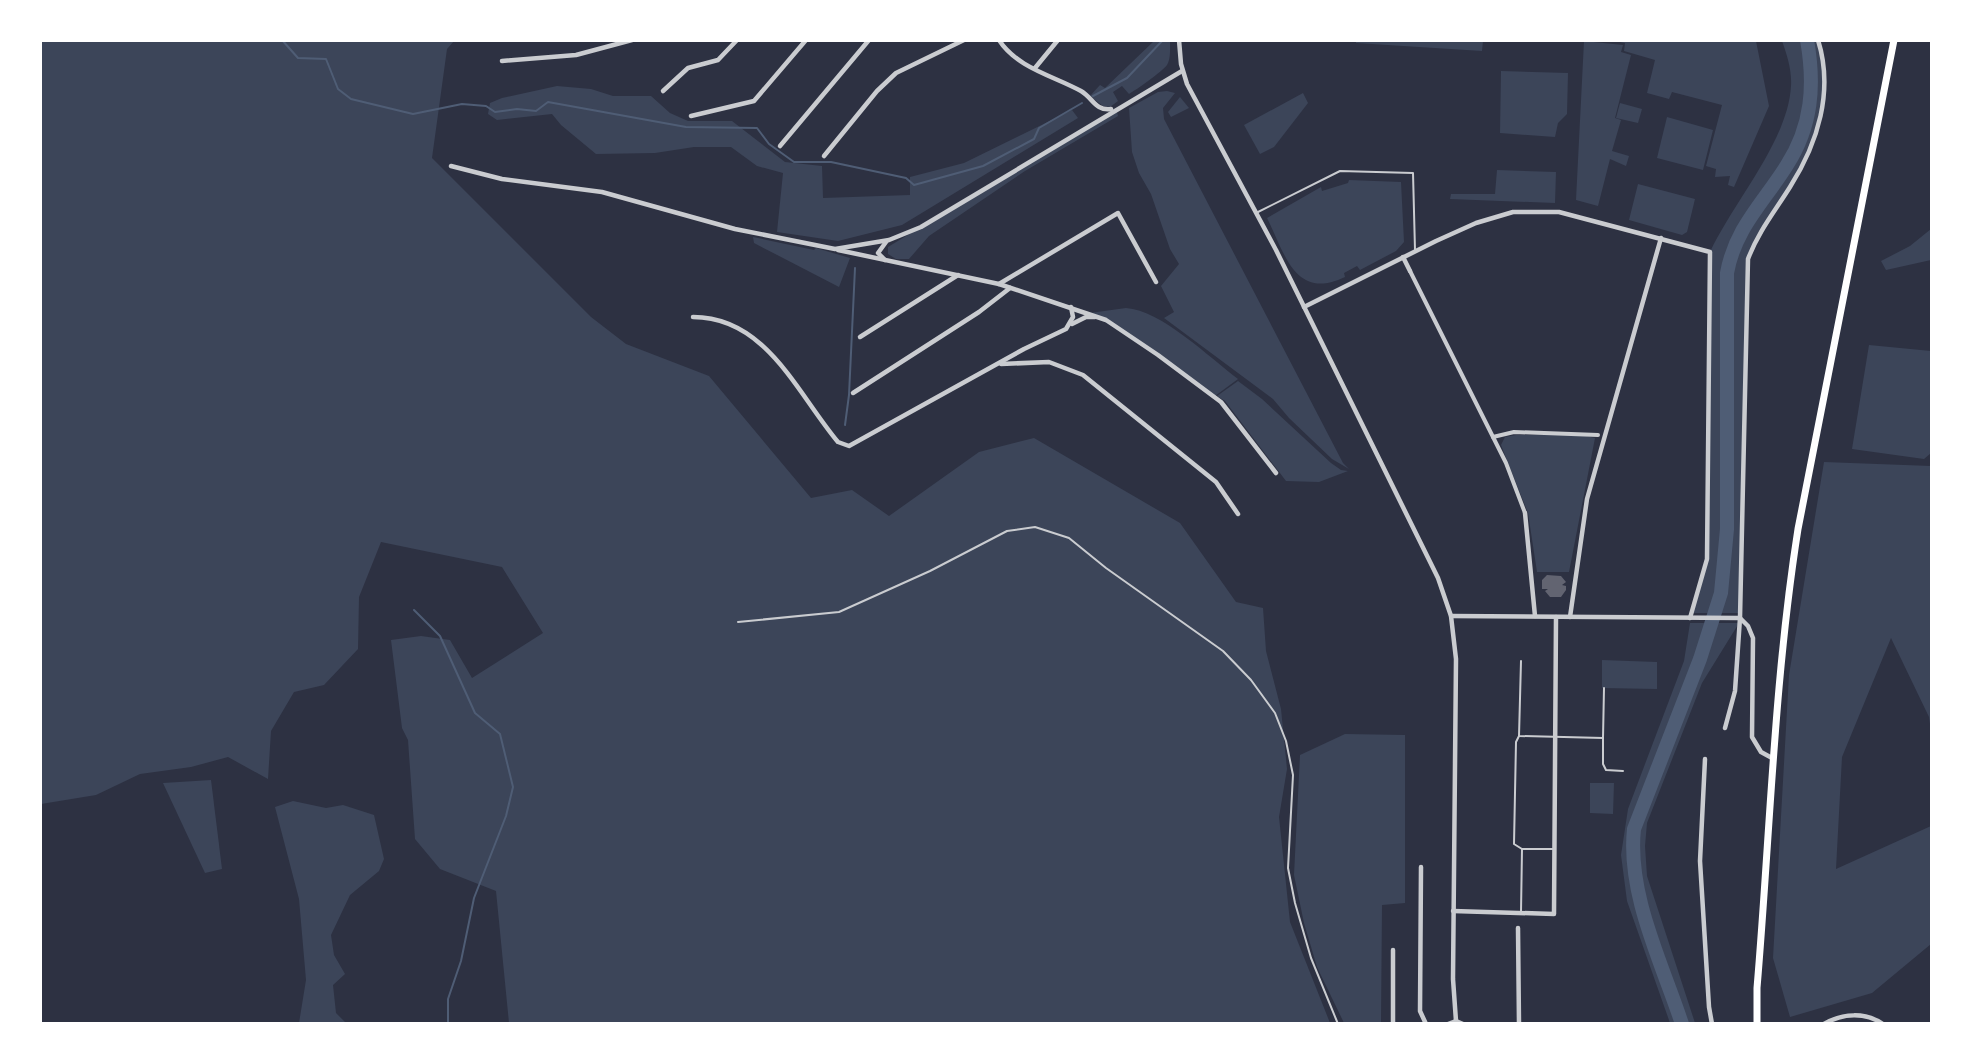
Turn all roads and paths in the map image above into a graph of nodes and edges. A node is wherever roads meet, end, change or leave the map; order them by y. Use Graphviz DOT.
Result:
graph roads {
  1 [pos="632,40"];
  2 [pos="736,40"];
  3 [pos="806,40"];
  4 [pos="869,40"];
  5 [pos="964,40"];
  6 [pos="1058,40"];
  7 [pos="1179,40"];
  8 [pos="1818,40"];
  9 [pos="1894,40"];
  10 [pos="998,41"];
  11 [pos="502,61"];
  12 [pos="1035,68"];
  13 [pos="1182,71"];
  14 [pos="663,91"];
  15 [pos="1116,108"];
  16 [pos="691,116"];
  17 [pos="780,146"];
  18 [pos="824,156"];
  19 [pos="451,166"];
  20 [pos="1256,213"];
  21 [pos="1661,238"];
  22 [pos="889,240"];
  23 [pos="835,249"];
  24 [pos="1415,251"];
  25 [pos="1403,257"];
  26 [pos="890,263"];
  27 [pos="1410,271"];
  28 [pos="958,275"];
  29 [pos="1156,282"];
  30 [pos="999,284"];
  31 [pos="1010,288"];
  32 [pos="1071,307"];
  33 [pos="1304,307"];
  34 [pos="693,318"];
  35 [pos="1106,320"];
  36 [pos="1066,329"];
  37 [pos="860,337"];
  38 [pos="1000,364"];
  39 [pos="853,393"];
  40 [pos="1598,435"];
  41 [pos="1605,436"];
  42 [pos="1493,437"];
  43 [pos="1276,473"];
  44 [pos="1525,513"];
  45 [pos="1238,514"];
  46 [pos="1451,616"];
  47 [pos="1535,616"];
  48 [pos="1556,617"];
  49 [pos="1570,617"];
  50 [pos="1690,618"];
  51 [pos="1740,618"];
  52 [pos="738,622"];
  53 [pos="1521,661"];
  54 [pos="1604,688"];
  55 [pos="1725,728"];
  56 [pos="1519,736"];
  57 [pos="1555,737"];
  58 [pos="1603,738"];
  59 [pos="1772,758"];
  60 [pos="1705,759"];
  61 [pos="1623,771"];
  62 [pos="1522,849"];
  63 [pos="1555,849"];
  64 [pos="1421,867"];
  65 [pos="1453,911"];
  66 [pos="1521,913"];
  67 [pos="1518,928"];
  68 [pos="1393,951"];
  69 [pos="1456,1021"];
  70 [pos="1338,1023"];
  71 [pos="1393,1023"];
  72 [pos="1425,1023"];
  73 [pos="1448,1023"];
  74 [pos="1463,1023"];
  75 [pos="1519,1023"];
  76 [pos="1712,1023"];
  77 [pos="1757,1023"];
  78 [pos="1824,1023"];
  79 [pos="1883,1023"];
  1 -- 11 [label="street"];
  2 -- 14 [label="street"];
  3 -- 16 [label="street"];
  4 -- 17 [label="street"];
  5 -- 18 [label="street"];
  6 -- 12 [label="street"];
  7 -- 13 [label="street"];
  8 -- 51 [label="street"];
  9 -- 59 [label="main road"];
  10 -- 12 [label="street"];
  12 -- 15 [label="street"];
  13 -- 15 [label="street"];
  13 -- 20 [label="street"];
  15 -- 22 [label="street"];
  19 -- 23 [label="street"];
  20 -- 24 [label="lane"];
  20 -- 33 [label="street"];
  21 -- 24 [label="street"];
  21 -- 41 [label="street"];
  21 -- 50 [label="street"];
  22 -- 23 [label="street"];
  22 -- 26 [label="street"];
  23 -- 26 [label="street"];
  24 -- 25 [label="street"];
  25 -- 27 [label="street"];
  25 -- 33 [label="street"];
  26 -- 28 [label="street"];
  27 -- 42 [label="street"];
  28 -- 30 [label="street"];
  28 -- 37 [label="street"];
  29 -- 30 [label="street"];
  30 -- 31 [label="street"];
  31 -- 32 [label="street"];
  31 -- 39 [label="street"];
  32 -- 35 [label="street"];
  32 -- 36 [label="street"];
  33 -- 46 [label="street"];
  34 -- 38 [label="street"];
  35 -- 36 [label="street"];
  35 -- 43 [label="street"];
  36 -- 38 [label="street"];
  38 -- 45 [label="street"];
  40 -- 41 [label="street"];
  40 -- 42 [label="street"];
  41 -- 49 [label="street"];
  42 -- 44 [label="street"];
  44 -- 47 [label="street"];
  46 -- 47 [label="street"];
  46 -- 65 [label="street"];
  47 -- 48 [label="street"];
  48 -- 49 [label="street"];
  48 -- 57 [label="street"];
  49 -- 50 [label="street"];
  50 -- 51 [label="street"];
  51 -- 55 [label="street"];
  51 -- 59 [label="street"];
  52 -- 70 [label="lane"];
  53 -- 56 [label="lane"];
  54 -- 58 [label="lane"];
  56 -- 57 [label="lane"];
  56 -- 62 [label="lane"];
  57 -- 58 [label="lane"];
  57 -- 63 [label="street"];
  58 -- 61 [label="lane"];
  59 -- 77 [label="main road"];
  60 -- 76 [label="street"];
  62 -- 63 [label="lane"];
  62 -- 66 [label="lane"];
  63 -- 66 [label="street"];
  64 -- 72 [label="street"];
  65 -- 66 [label="street"];
  65 -- 69 [label="street"];
  67 -- 75 [label="street"];
  68 -- 71 [label="street"];
  69 -- 73 [label="street"];
  69 -- 74 [label="street"];
  78 -- 79 [label="street"];
}
